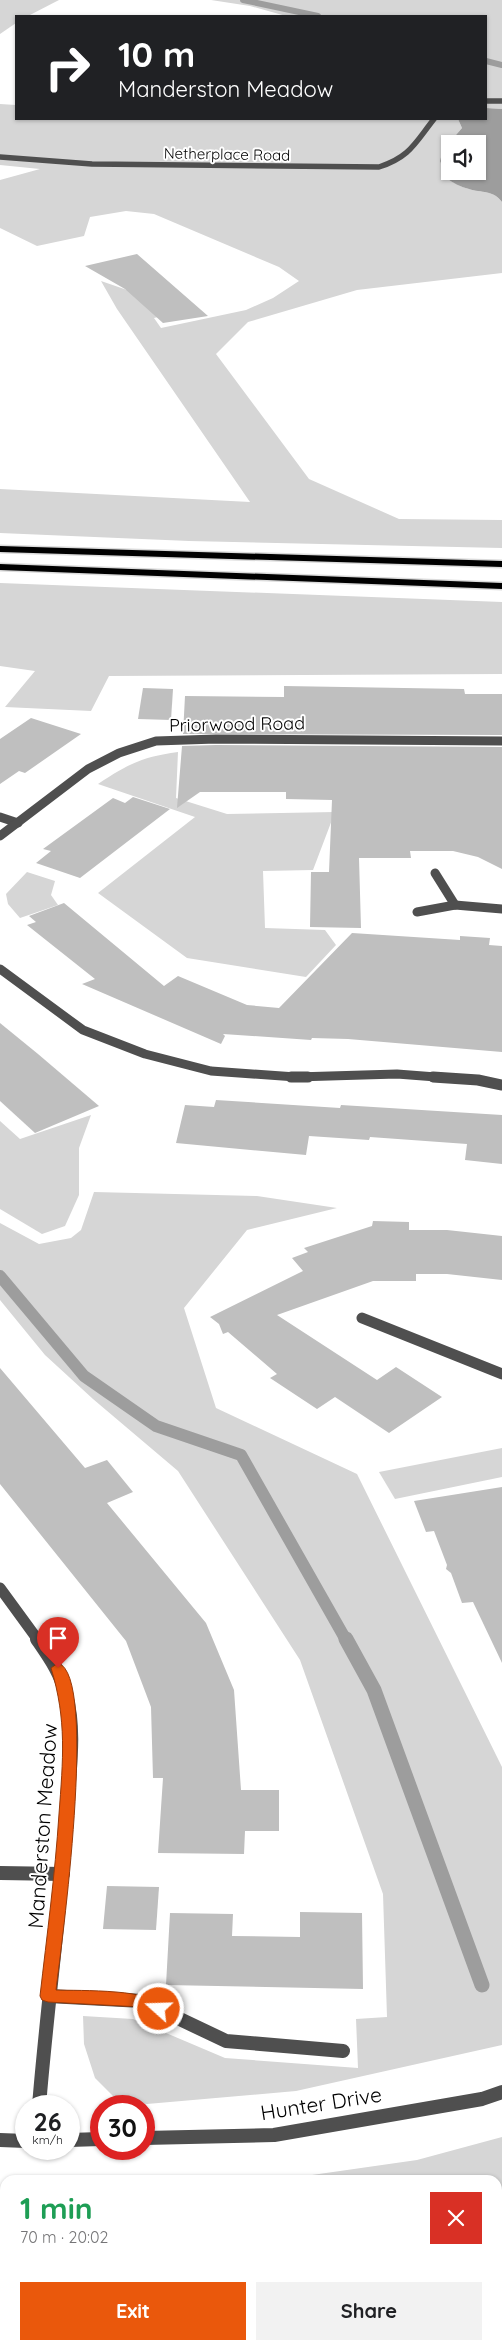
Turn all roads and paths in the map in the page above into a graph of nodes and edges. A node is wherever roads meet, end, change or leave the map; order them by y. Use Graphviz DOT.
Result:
graph roads {
  1 [pos="487,101"];
  2 [pos="502,101"];
  3 [pos="433,120"];
  4 [pos="0,157"];
  5 [pos="0,549"];
  6 [pos="502,564"];
  7 [pos="0,568"];
  8 [pos="502,586"];
  9 [pos="502,741"];
  10 [pos="0,816"];
  11 [pos="18,823"];
  12 [pos="0,836"];
  13 [pos="435,873"];
  14 [pos="455,905"];
  15 [pos="502,909"];
  16 [pos="416,912"];
  17 [pos="0,969"];
  18 [pos="502,1085"];
  19 [pos="362,1318"];
  20 [pos="502,1374"];
  21 [pos="0,1588"];
  22 [pos="0,1873"];
  23 [pos="63,1874"];
  24 [pos="48,1996"];
  25 [pos="343,2051"];
  26 [pos="502,2092"];
  27 [pos="40,2095"];
  28 [pos="155,2138"];
  29 [pos="0,2140"];
  30 [pos="15,2141"];
  1 -- 2 [label="street"];
  3 -- 4 [label="street, Netherplace Road"];
  5 -- 6 [label="highway"];
  7 -- 8 [label="highway"];
  9 -- 11 [label="street, Priorwood Road"];
  10 -- 11 [label="street"];
  11 -- 12 [label="street, Priorwood Road"];
  13 -- 14 [label="street"];
  14 -- 15 [label="street"];
  14 -- 16 [label="street"];
  17 -- 18 [label="street"];
  19 -- 20 [label="street"];
  21 -- 23 [label="street, Manderston Meadow"];
  22 -- 23 [label="street"];
  23 -- 24 [label="street, Manderston Meadow"];
  24 -- 25 [label="street"];
  24 -- 27 [label="street, Manderston Meadow"];
  26 -- 28 [label="street, Hunter Drive"];
  29 -- 30 [label="street"];
}
